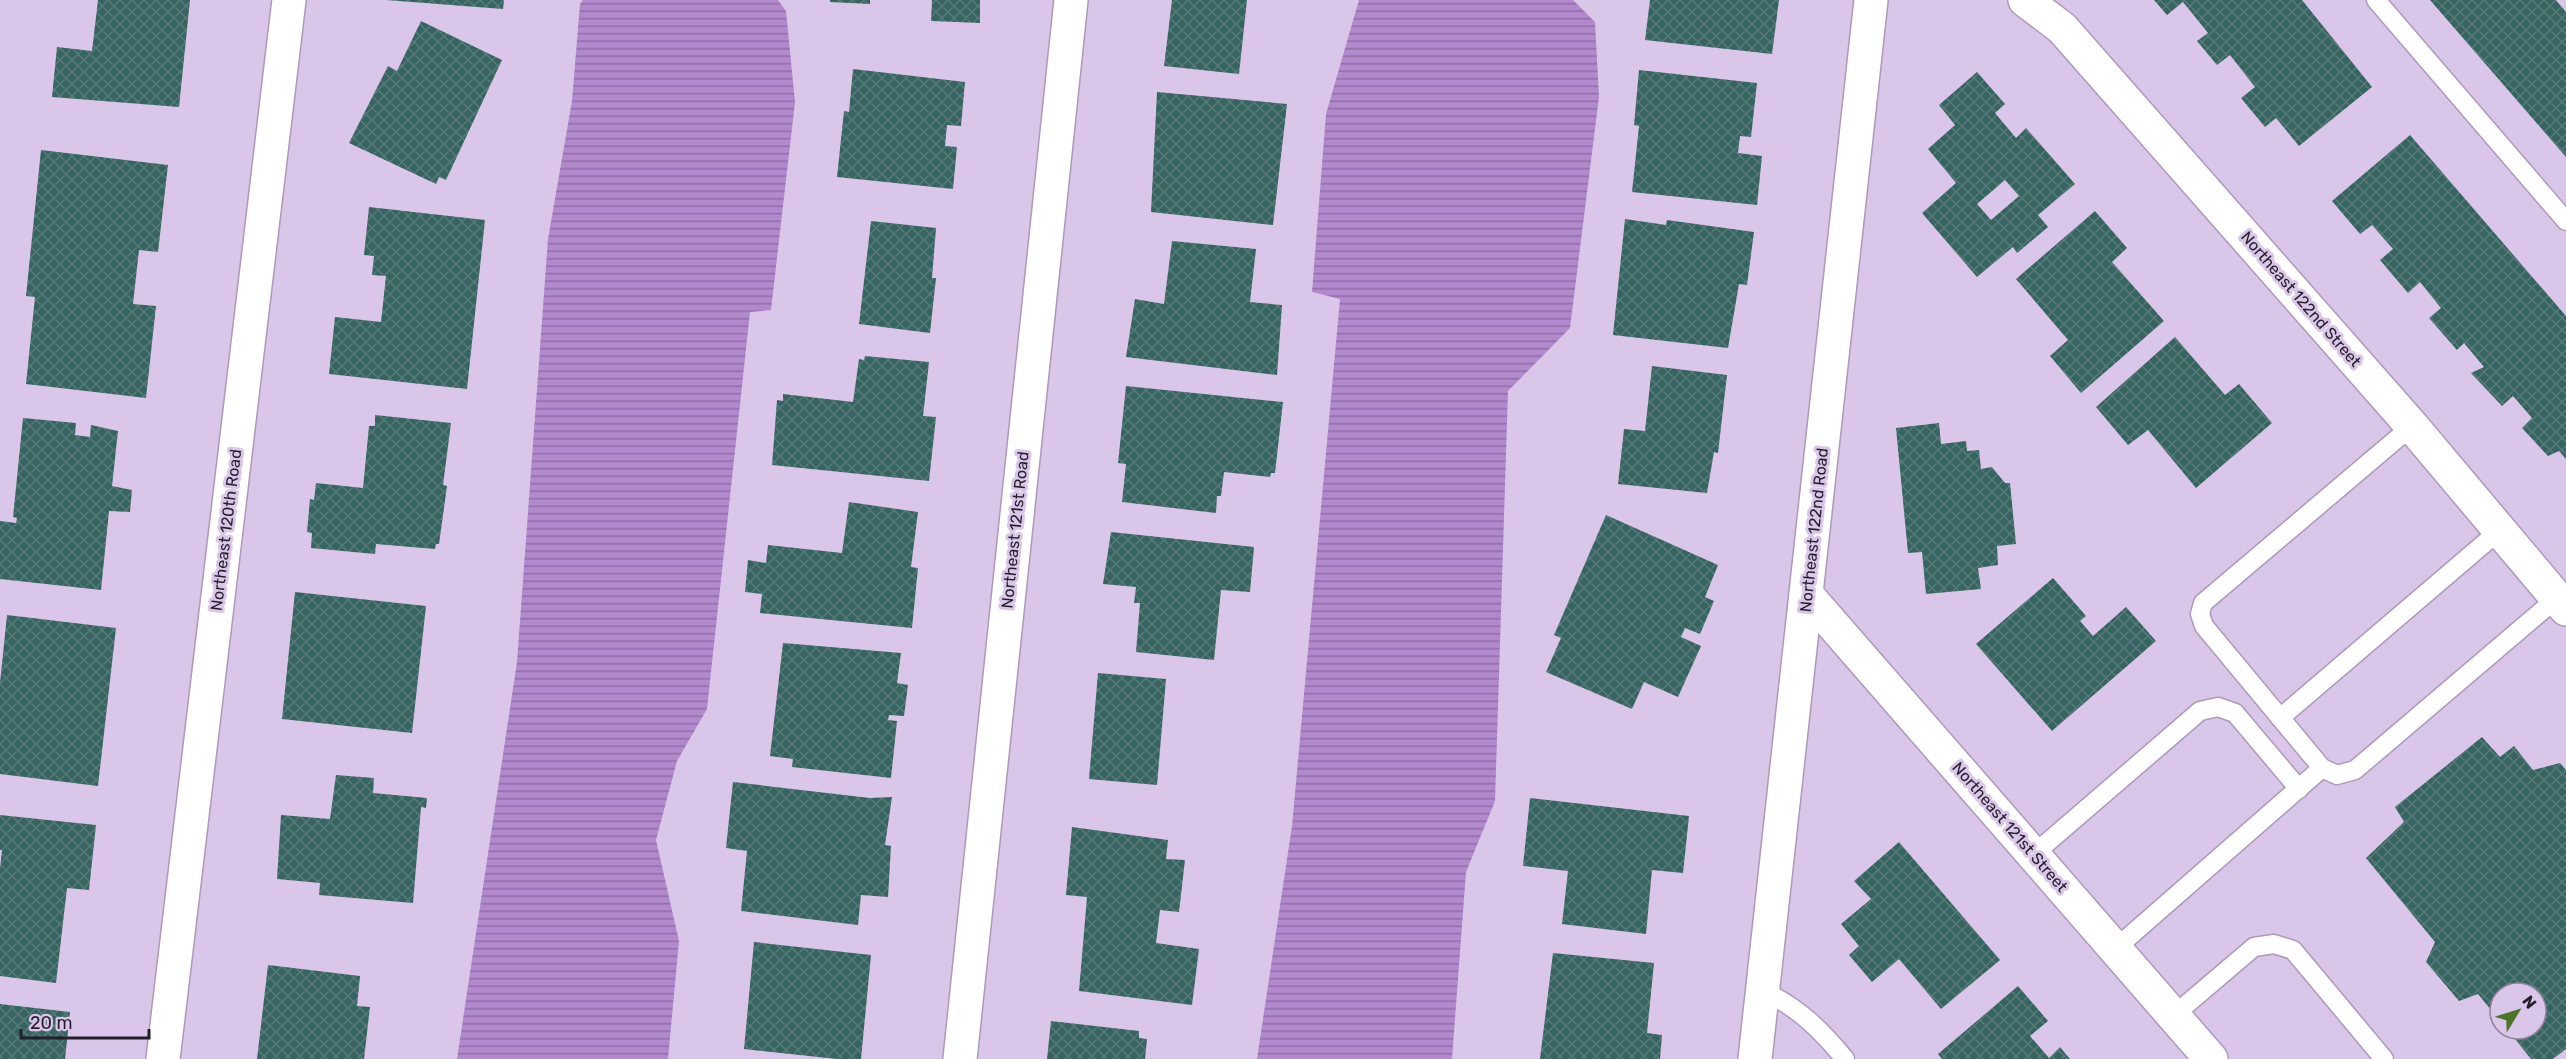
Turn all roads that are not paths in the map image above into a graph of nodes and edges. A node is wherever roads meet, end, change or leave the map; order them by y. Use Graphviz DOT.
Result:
graph roads {
  1 [pos="289,0"];
  2 [pos="1071,0"];
  3 [pos="1871,0"];
  4 [pos="2025,0"];
  5 [pos="2376,0"];
  6 [pos="2566,221"];
  7 [pos="2412,426"];
  8 [pos="2500,530"];
  9 [pos="1807,596"];
  10 [pos="2562,603"];
  11 [pos="2280,718"];
  12 [pos="2322,768"];
  13 [pos="2299,789"];
  14 [pos="2034,854"];
  15 [pos="2116,948"];
  16 [pos="1763,992"];
  17 [pos="2174,1016"];
  18 [pos="163,1059"];
  19 [pos="960,1059"];
  20 [pos="1755,1059"];
  21 [pos="1845,1059"];
  22 [pos="2211,1059"];
  23 [pos="2384,1059"];
  1 -- 18 [label="street, Northeast 120th Road"];
  2 -- 19 [label="street, Northeast 121st Road"];
  3 -- 9 [label="street, Northeast 122nd Road"];
  4 -- 7 [label="street, Northeast 122nd Street"];
  5 -- 6 [label="lane"];
  7 -- 8 [label="street, Northeast 122nd Street"];
  7 -- 11 [label="lane"];
  8 -- 10 [label="street, Northeast 122nd Street"];
  8 -- 11 [label="lane"];
  9 -- 14 [label="street, Northeast 121st Street"];
  9 -- 16 [label="street, Northeast 122nd Road"];
  10 -- 12 [label="lane"];
  11 -- 12 [label="lane"];
  12 -- 13 [label="lane"];
  13 -- 14 [label="lane"];
  13 -- 15 [label="lane"];
  14 -- 15 [label="street, Northeast 121st Street"];
  15 -- 17 [label="street, Northeast 121st Street"];
  16 -- 20 [label="street, Northeast 122nd Road"];
  16 -- 21 [label="lane"];
  17 -- 22 [label="street, Northeast 121st Street"];
  17 -- 23 [label="lane"];
}
